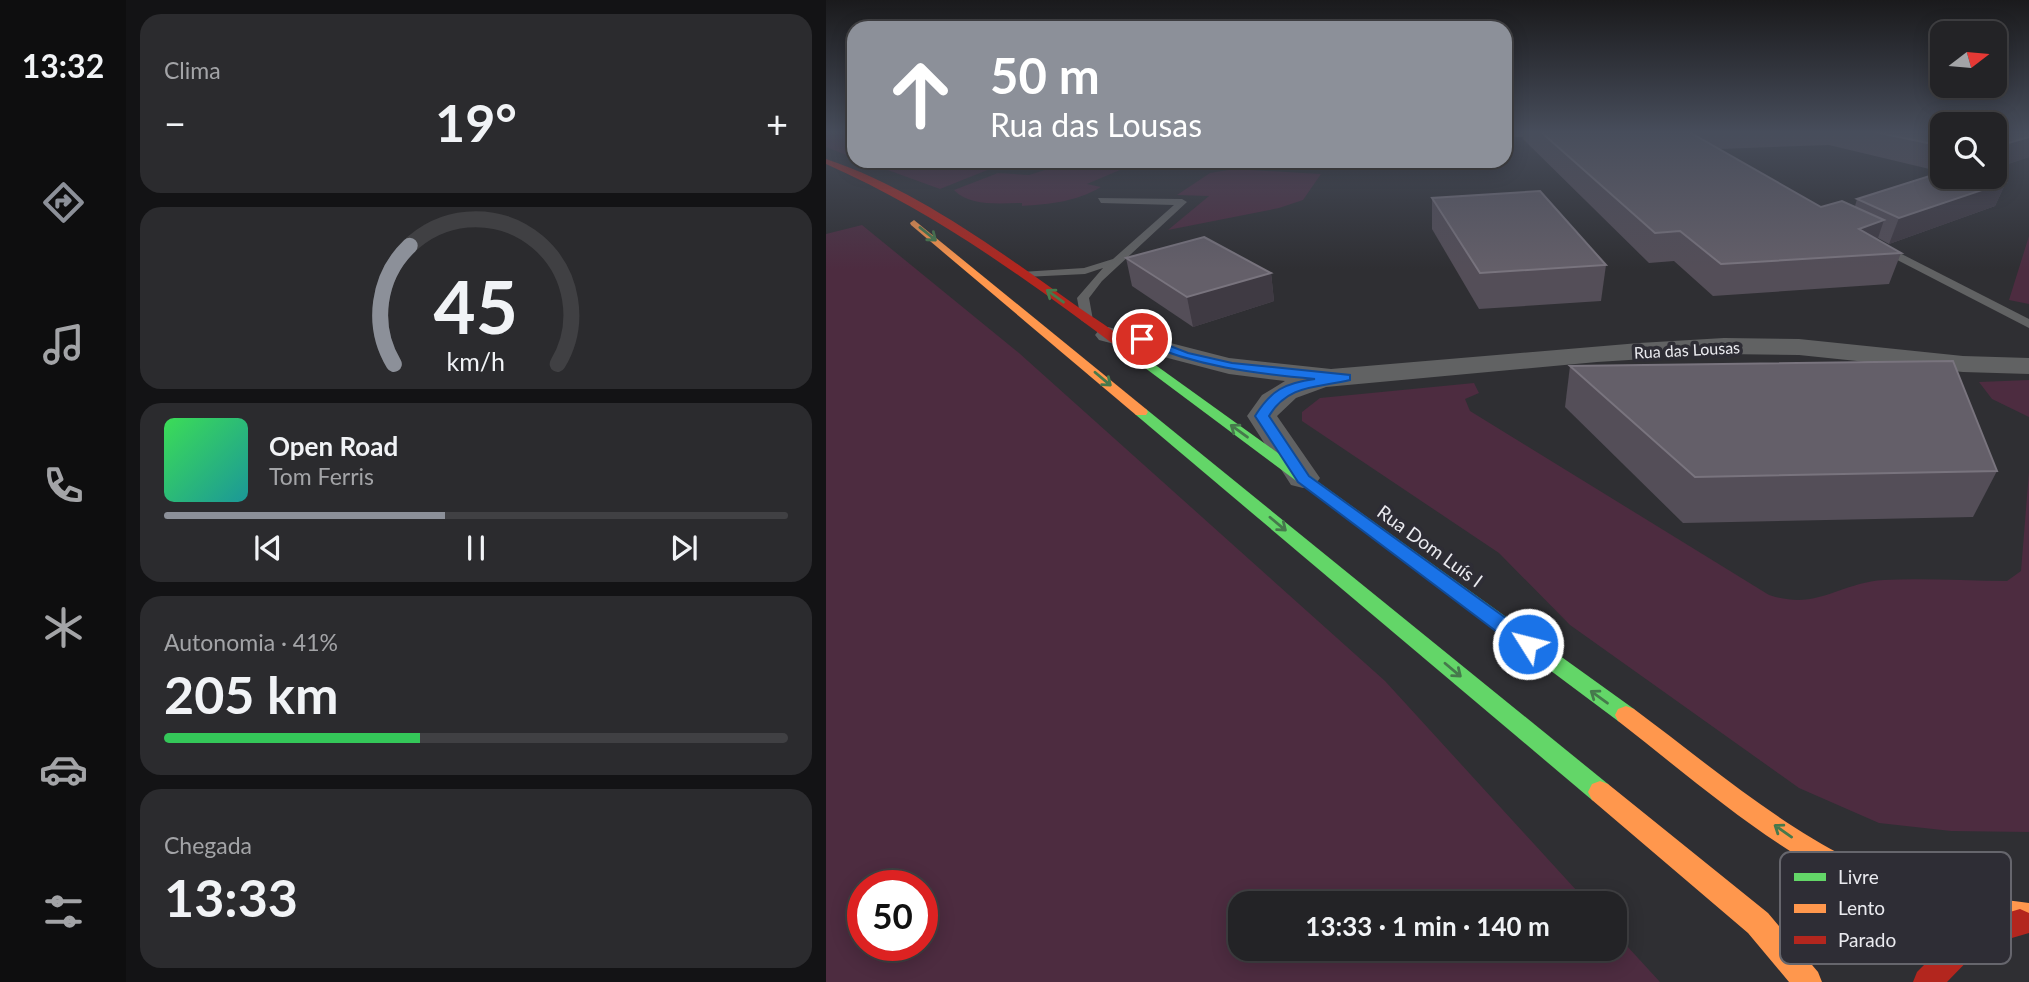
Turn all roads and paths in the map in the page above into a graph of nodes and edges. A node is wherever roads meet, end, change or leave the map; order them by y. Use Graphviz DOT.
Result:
graph roads {
  1 [pos="828,178"];
  2 [pos="870,178"];
  3 [pos="1101,200"];
  4 [pos="1869,241"];
  5 [pos="1120,257"];
  6 [pos="1025,274"];
  7 [pos="2029,324"];
  8 [pos="1098,327"];
  9 [pos="2029,366"];
  10 [pos="1345,377"];
  11 [pos="1303,479"];
  12 [pos="1816,852"];
  13 [pos="2011,915"];
  14 [pos="2029,918"];
  15 [pos="2011,924"];
  16 [pos="1780,949"];
  17 [pos="1793,964"];
  18 [pos="1945,964"];
  19 [pos="1808,982"];
  20 [pos="1927,982"];
  1 -- 16 [label="main road, one-way"];
  2 -- 6 [label="main road, Rua Dom Luís I"];
  3 -- 5 [label="lane"];
  4 -- 7 [label="lane"];
  5 -- 6 [label="lane"];
  5 -- 8 [label="lane"];
  8 -- 6 [label="main road, Rua Dom Luís I, one-way"];
  8 -- 10 [label="street, Rua das Lousas"];
  11 -- 8 [label="main road, Rua Dom Luís I, one-way"];
  9 -- 10 [label="street, Rua das Lousas"];
  10 -- 11 [label="street, Rua das Lousas"];
  12 -- 11 [label="main road, Rua Dom Luís I, one-way"];
  14 -- 13 [label="main road, Rua Dom Luís I, one-way"];
  14 -- 15 [label="main road"];
  17 -- 19 [label="main road, one-way"];
  18 -- 20 [label="main road"];
}
